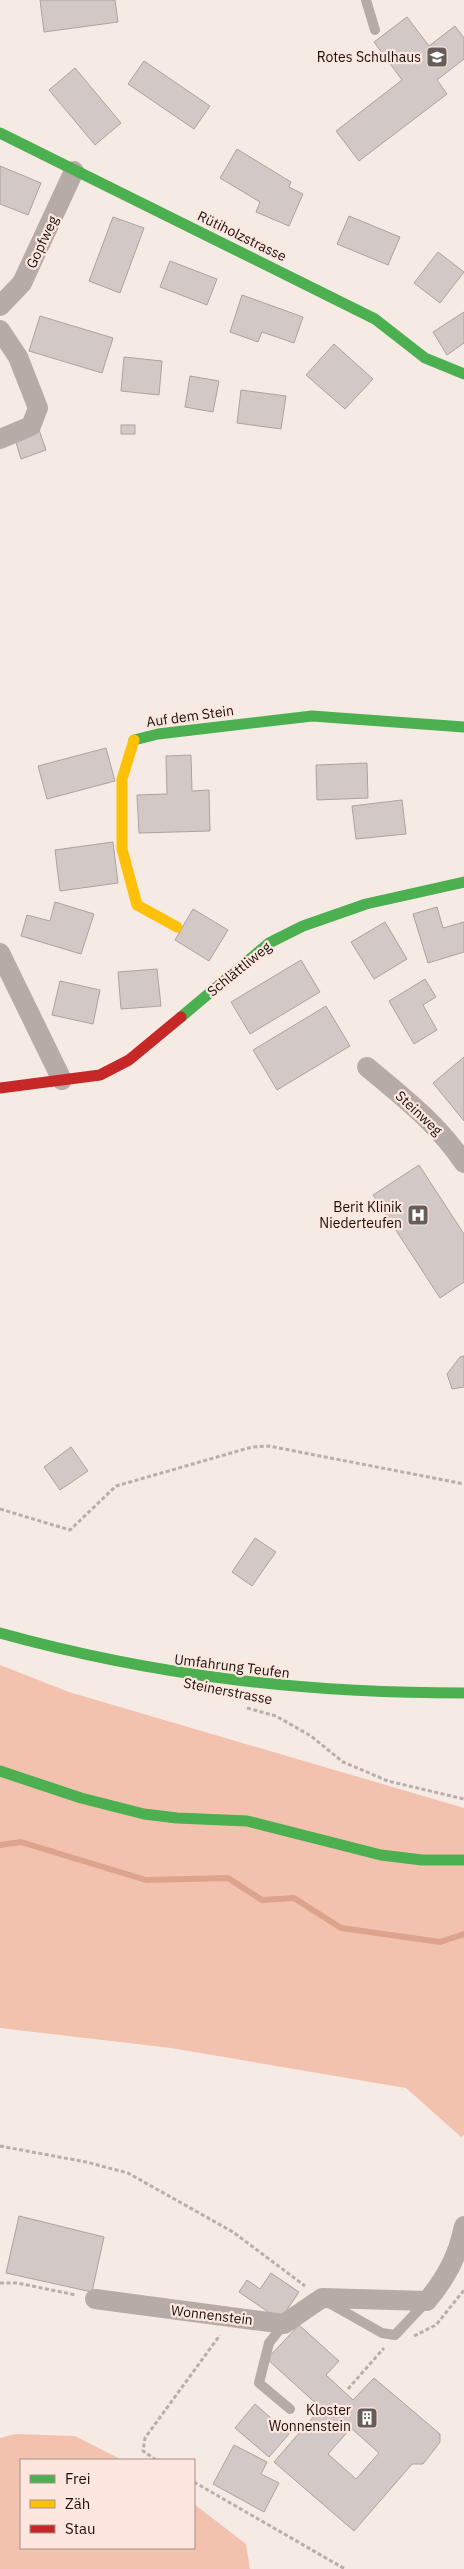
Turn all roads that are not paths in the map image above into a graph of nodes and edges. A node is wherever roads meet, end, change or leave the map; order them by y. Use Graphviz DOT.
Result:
graph roads {
  1 [pos="366,0"];
  2 [pos="375,30"];
  3 [pos="0,133"];
  4 [pos="74,171"];
  5 [pos="0,306"];
  6 [pos="0,330"];
  7 [pos="464,374"];
  8 [pos="0,439"];
  9 [pos="464,727"];
  10 [pos="464,882"];
  11 [pos="176,927"];
  12 [pos="0,953"];
  13 [pos="367,1068"];
  14 [pos="62,1080"];
  15 [pos="0,1088"];
  16 [pos="464,1164"];
  17 [pos="0,1633"];
  18 [pos="464,1693"];
  19 [pos="0,1771"];
  20 [pos="464,1860"];
  21 [pos="464,2226"];
  22 [pos="322,2298"];
  23 [pos="96,2299"];
  24 [pos="427,2301"];
  25 [pos="284,2324"];
  26 [pos="290,2409"];
  1 -- 2 [label="lane"];
  3 -- 4 [label="street, Rütiholzstrasse"];
  4 -- 5 [label="street, Gopfweg"];
  4 -- 7 [label="street, Rütiholzstrasse"];
  6 -- 8 [label="street"];
  9 -- 11 [label="street, Auf dem Stein"];
  10 -- 14 [label="street, Schlättliweg"];
  12 -- 14 [label="street"];
  13 -- 16 [label="street, Steinweg"];
  14 -- 15 [label="street, Schlättliweg"];
  17 -- 18 [label="street, Umfahrung Teufen"];
  19 -- 20 [label="street"];
  21 -- 24 [label="street"];
  22 -- 24 [label="street"];
  22 -- 24 [label="lane"];
  22 -- 25 [label="street"];
  23 -- 25 [label="street, Wonnenstein"];
  25 -- 26 [label="lane"];
}
